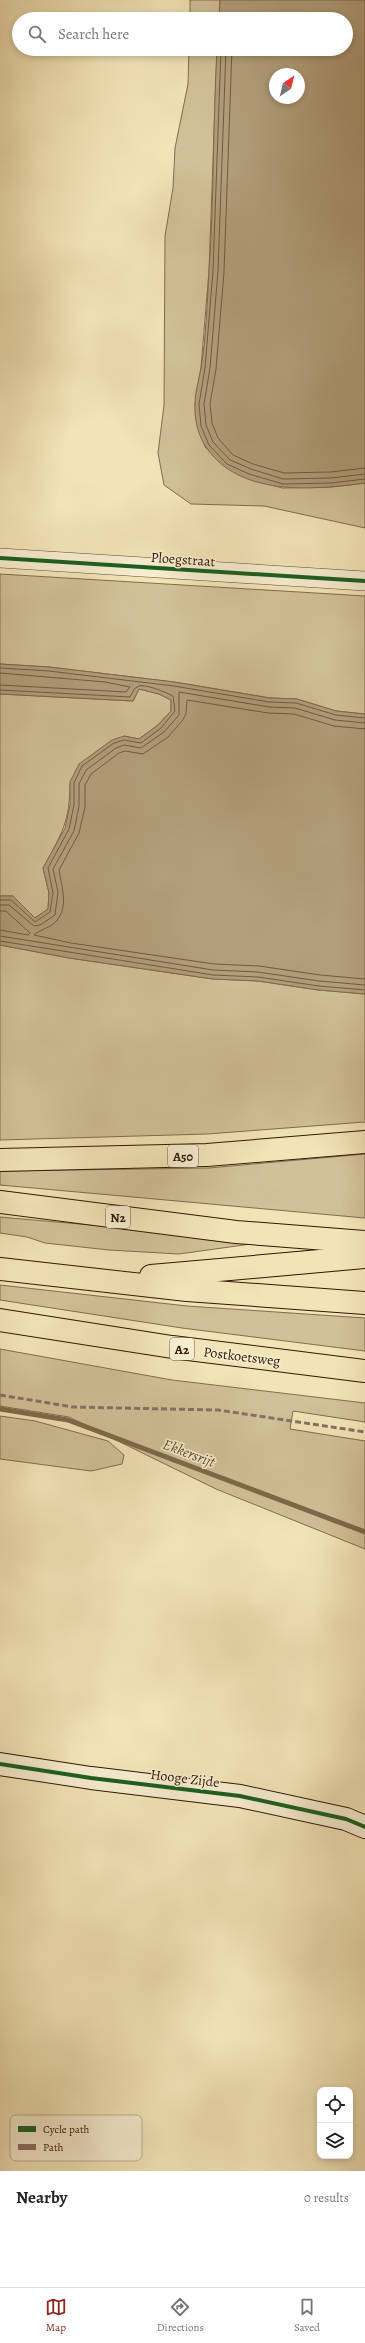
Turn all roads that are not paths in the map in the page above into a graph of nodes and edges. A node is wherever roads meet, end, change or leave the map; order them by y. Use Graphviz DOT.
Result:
graph roads {
  1 [pos="0,558"];
  2 [pos="365,582"];
  3 [pos="365,1142"];
  4 [pos="0,1160"];
  5 [pos="0,1202"];
  6 [pos="365,1242"];
  7 [pos="365,1257"];
  8 [pos="0,1269"];
  9 [pos="100,1281"];
  10 [pos="365,1303"];
  11 [pos="0,1320"];
  12 [pos="365,1371"];
  13 [pos="0,1764"];
  14 [pos="365,1827"];
  1 -- 2 [label="street, Ploegstraat"];
  3 -- 4 [label="highway, A50"];
  5 -- 6 [label="highway, N2"];
  7 -- 9 [label="highway"];
  8 -- 9 [label="highway"];
  9 -- 10 [label="highway"];
  11 -- 12 [label="highway, Postkoetsweg / A2"];
  13 -- 14 [label="street, Hooge Zijde"];
}
